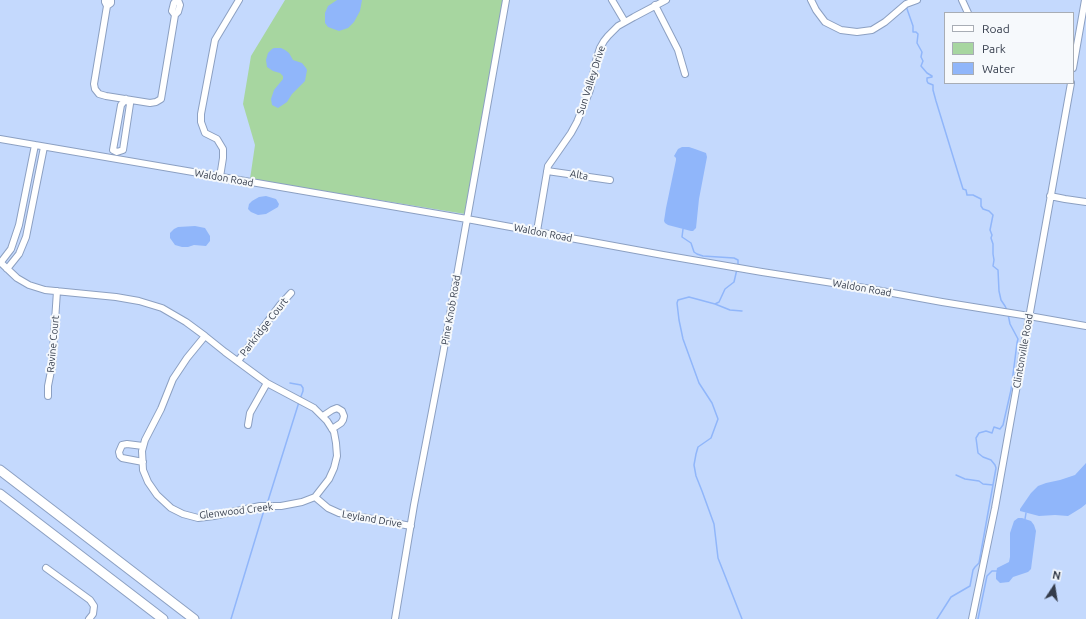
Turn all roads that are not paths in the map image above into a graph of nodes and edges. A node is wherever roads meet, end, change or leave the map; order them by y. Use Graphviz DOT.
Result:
graph roads {
  1 [pos="111,0"];
  2 [pos="177,0"];
  3 [pos="239,0"];
  4 [pos="506,0"];
  5 [pos="612,0"];
  6 [pos="666,0"];
  7 [pos="811,0"];
  8 [pos="917,0"];
  9 [pos="962,0"];
  10 [pos="1085,0"];
  11 [pos="106,3"];
  12 [pos="655,5"];
  13 [pos="968,12"];
  14 [pos="625,22"];
  15 [pos="1074,59"];
  16 [pos="685,74"];
  17 [pos="1070,84"];
  18 [pos="126,99"];
  19 [pos="0,139"];
  20 [pos="35,145"];
  21 [pos="44,147"];
  22 [pos="117,152"];
  23 [pos="116,160"];
  24 [pos="547,171"];
  25 [pos="220,177"];
  26 [pos="610,180"];
  27 [pos="1050,196"];
  28 [pos="24,202"];
  29 [pos="1086,202"];
  30 [pos="33,204"];
  31 [pos="467,219"];
  32 [pos="537,231"];
  33 [pos="0,262"];
  34 [pos="7,269"];
  35 [pos="57,291"];
  36 [pos="291,293"];
  37 [pos="1029,316"];
  38 [pos="1086,326"];
  39 [pos="205,336"];
  40 [pos="238,361"];
  41 [pos="267,383"];
  42 [pos="48,396"];
  43 [pos="323,416"];
  44 [pos="248,424"];
  45 [pos="332,429"];
  46 [pos="144,446"];
  47 [pos="143,462"];
  48 [pos="0,470"];
  49 [pos="0,494"];
  50 [pos="315,497"];
  51 [pos="411,526"];
  52 [pos="46,568"];
  53 [pos="89,619"];
  54 [pos="163,619"];
  55 [pos="194,619"];
  56 [pos="395,619"];
  57 [pos="972,619"];
  1 -- 11 [label="street"];
  2 -- 18 [label="street"];
  3 -- 25 [label="street"];
  4 -- 31 [label="street, Pine Knob Road"];
  5 -- 14 [label="street"];
  6 -- 12 [label="street, Sun Valley Drive"];
  7 -- 8 [label="street"];
  9 -- 13 [label="street"];
  10 -- 15 [label="street"];
  11 -- 18 [label="street"];
  12 -- 14 [label="street, Sun Valley Drive"];
  12 -- 16 [label="street"];
  14 -- 24 [label="street, Sun Valley Drive"];
  17 -- 27 [label="street, Clintonville Road"];
  18 -- 22 [label="street"];
  18 -- 22 [label="street"];
  19 -- 20 [label="street, Waldon Road"];
  20 -- 21 [label="street, Waldon Road"];
  20 -- 28 [label="street"];
  21 -- 23 [label="street, Waldon Road"];
  21 -- 30 [label="street"];
  22 -- 23 [label="street"];
  23 -- 25 [label="street, Waldon Road"];
  24 -- 26 [label="street, Alta"];
  24 -- 32 [label="street, Sun Valley Drive"];
  25 -- 31 [label="street, Waldon Road"];
  27 -- 29 [label="street"];
  27 -- 37 [label="street, Clintonville Road"];
  28 -- 30 [label="street"];
  28 -- 33 [label="street"];
  30 -- 34 [label="street"];
  31 -- 32 [label="street, Waldon Road"];
  31 -- 51 [label="street, Pine Knob Road"];
  32 -- 37 [label="street, Waldon Road"];
  33 -- 34 [label="street"];
  34 -- 35 [label="street"];
  35 -- 39 [label="street"];
  35 -- 42 [label="street, Ravine Court"];
  36 -- 40 [label="street, Parkridge Court"];
  37 -- 38 [label="street, Waldon Road"];
  37 -- 57 [label="street, Clintonville Road"];
  39 -- 40 [label="street"];
  39 -- 46 [label="street, Glenwood Creek"];
  40 -- 41 [label="street"];
  41 -- 43 [label="street"];
  41 -- 44 [label="street"];
  43 -- 45 [label="street"];
  43 -- 45 [label="street"];
  45 -- 50 [label="street"];
  46 -- 47 [label="street, Glenwood Creek"];
  46 -- 47 [label="street"];
  47 -- 50 [label="street, Glenwood Creek"];
  48 -- 55 [label="highway"];
  49 -- 54 [label="highway"];
  50 -- 51 [label="street, Leyland Drive"];
  51 -- 56 [label="street, Pine Knob Road"];
  52 -- 53 [label="street"];
}
